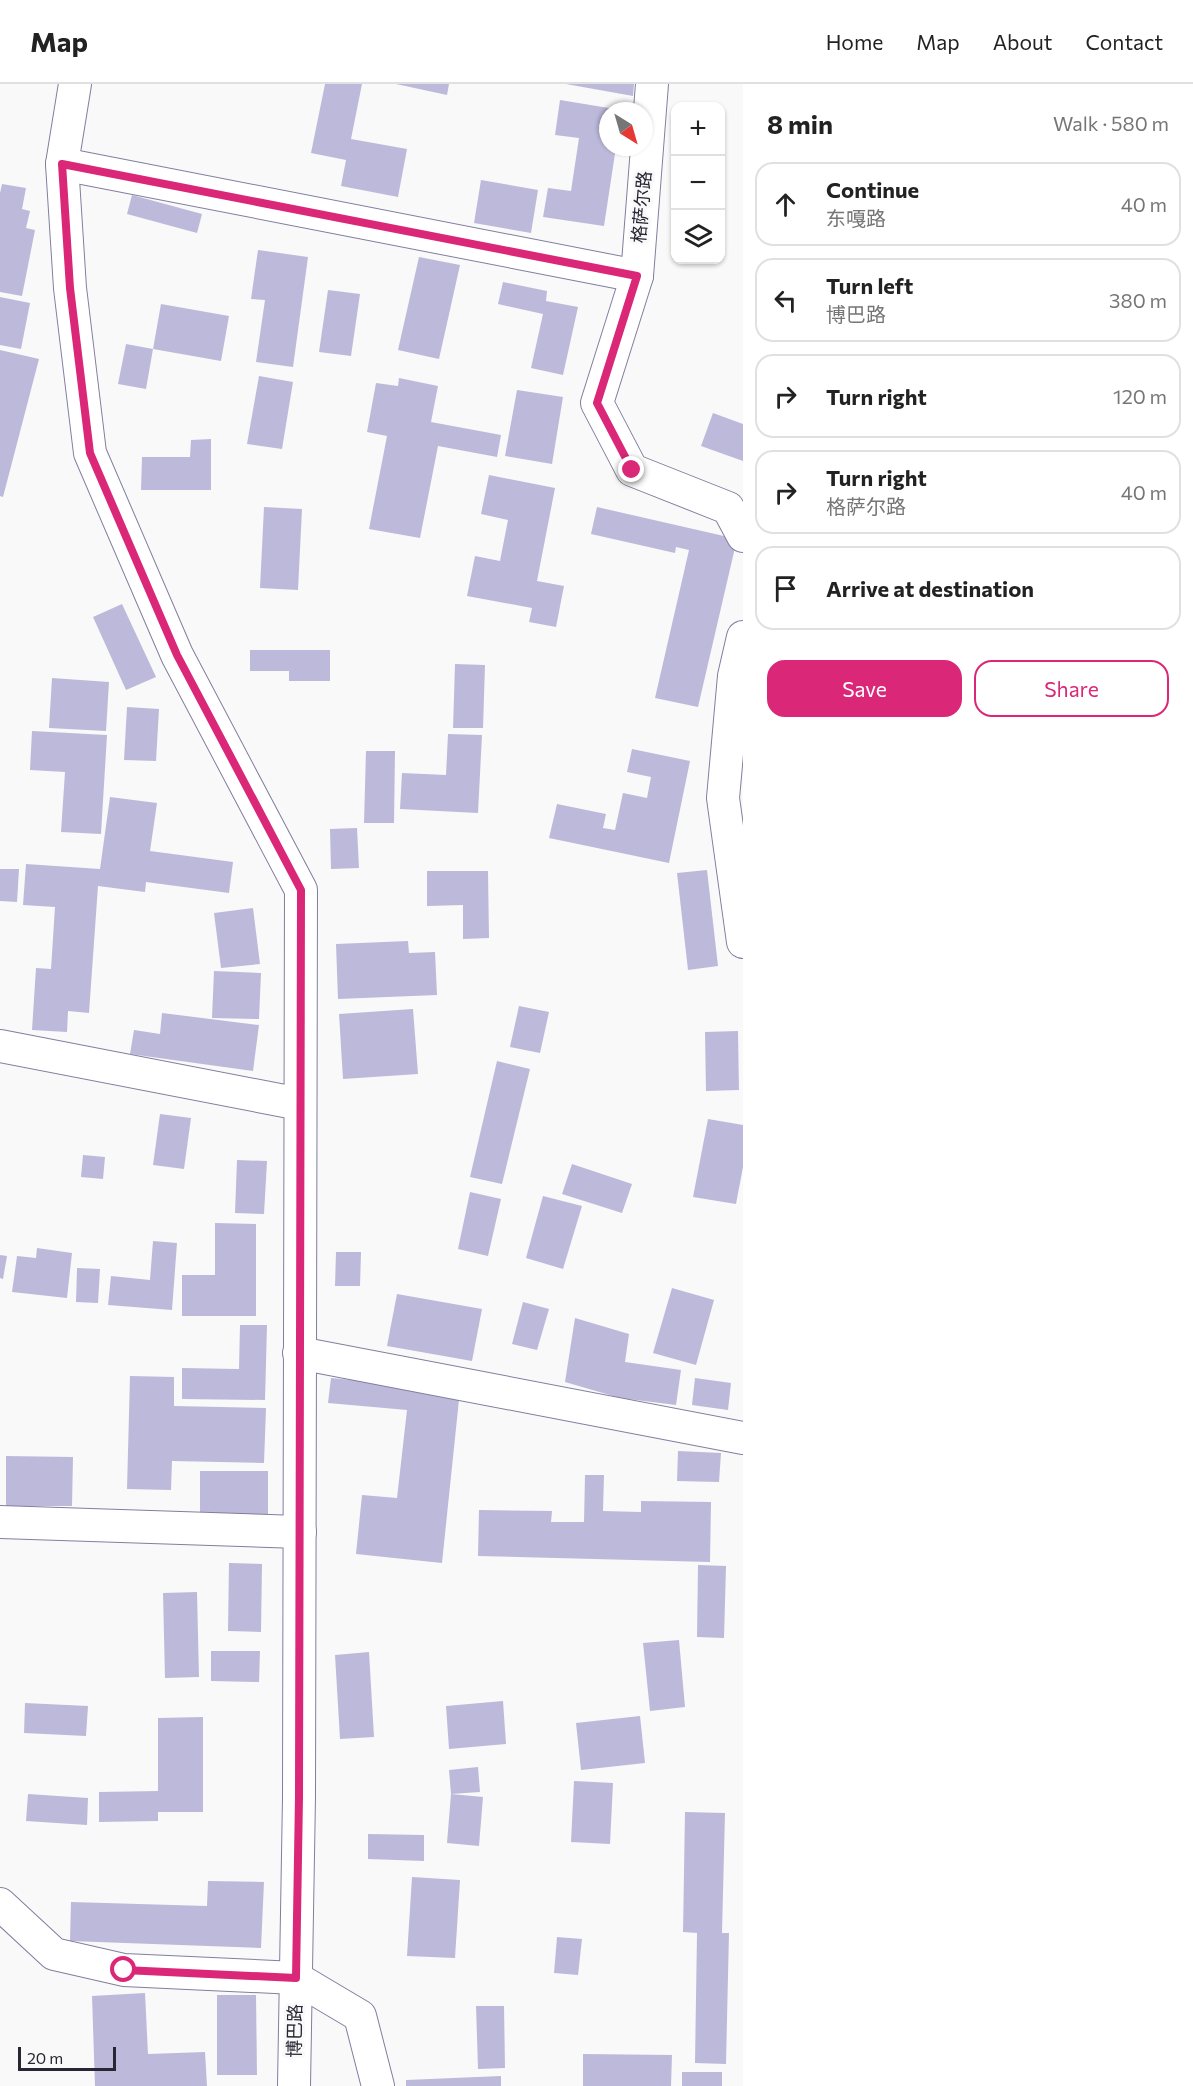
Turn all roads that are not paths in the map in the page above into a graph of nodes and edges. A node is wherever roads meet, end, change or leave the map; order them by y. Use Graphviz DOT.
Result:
graph roads {
  1 [pos="75,84"];
  2 [pos="652,84"];
  3 [pos="62,164"];
  4 [pos="637,276"];
  5 [pos="743,536"];
  6 [pos="743,637"];
  7 [pos="743,942"];
  8 [pos="0,1046"];
  9 [pos="300,1104"];
  10 [pos="299,1353"];
  11 [pos="743,1438"];
  12 [pos="0,1522"];
  13 [pos="300,1532"];
  14 [pos="0,1904"];
  15 [pos="296,1978"];
  16 [pos="294,2086"];
  17 [pos="378,2086"];
  1 -- 3 [label="street, 博巴路"];
  2 -- 4 [label="street, 格萨尔路"];
  3 -- 4 [label="street"];
  3 -- 9 [label="street, 博巴路"];
  4 -- 5 [label="street, 格萨尔路"];
  6 -- 7 [label="street"];
  8 -- 9 [label="street"];
  9 -- 10 [label="street, 博巴路"];
  10 -- 11 [label="street"];
  10 -- 13 [label="street, 博巴路"];
  12 -- 13 [label="street"];
  13 -- 15 [label="street, 博巴路"];
  14 -- 15 [label="street"];
  15 -- 16 [label="street, 博巴路"];
  15 -- 17 [label="street"];
}
